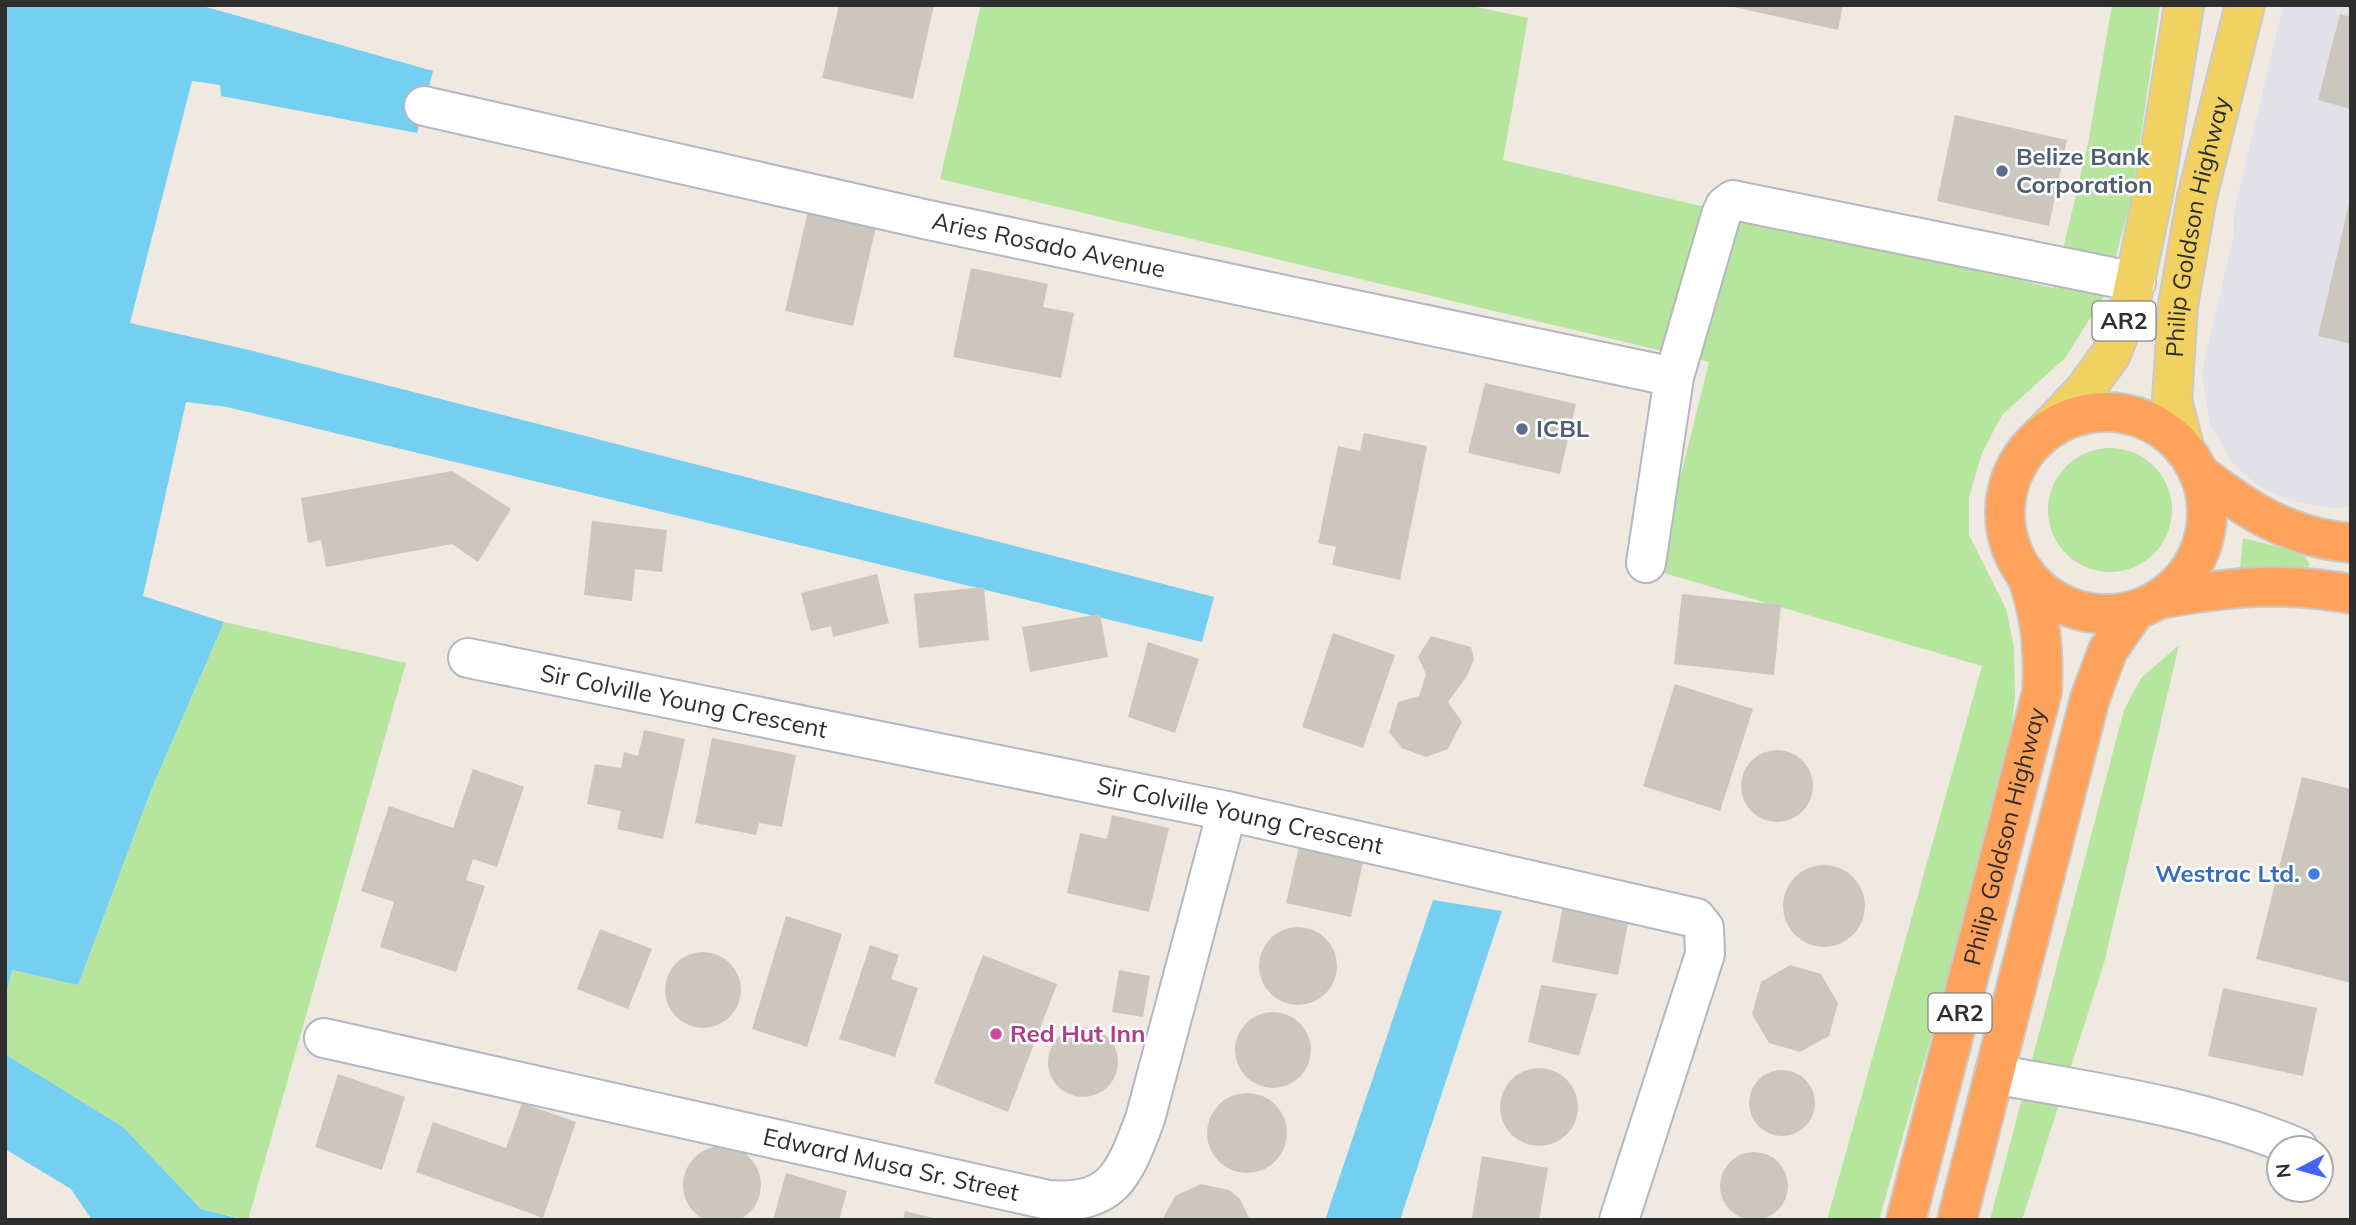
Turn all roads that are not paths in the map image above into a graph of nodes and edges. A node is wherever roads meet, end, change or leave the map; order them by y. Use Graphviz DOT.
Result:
graph roads {
  1 [pos="2184,5"];
  2 [pos="2245,5"];
  3 [pos="424,106"];
  4 [pos="2136,282"];
  5 [pos="1674,377"];
  6 [pos="2044,433"];
  7 [pos="2192,462"];
  8 [pos="2351,543"];
  9 [pos="1646,562"];
  10 [pos="2026,575"];
  11 [pos="2351,594"];
  12 [pos="2148,605"];
  13 [pos="468,658"];
  14 [pos="1227,811"];
  15 [pos="324,1038"];
  16 [pos="1994,1074"];
  17 [pos="2266,1134"];
  18 [pos="1619,1220"];
  19 [pos="1906,1220"];
  20 [pos="1957,1220"];
  1 -- 4 [label="main road, AR2"];
  2 -- 7 [label="main road, Philip Goldson Highway / AR2"];
  3 -- 5 [label="street, Aries Rosado Avenue"];
  4 -- 5 [label="street"];
  4 -- 6 [label="main road, AR2"];
  5 -- 9 [label="street"];
  6 -- 7 [label="highway"];
  6 -- 10 [label="highway"];
  7 -- 8 [label="highway"];
  7 -- 12 [label="highway"];
  10 -- 12 [label="highway"];
  10 -- 19 [label="highway, Philip Goldson Highway / AR2"];
  11 -- 12 [label="highway"];
  12 -- 16 [label="highway, Philip Goldson Highway / AR2"];
  13 -- 14 [label="street, Sir Colville Young Crescent"];
  14 -- 15 [label="street, Edward Musa Sr. Street"];
  14 -- 18 [label="street, Sir Colville Young Crescent"];
  16 -- 17 [label="street"];
  16 -- 20 [label="highway, Philip Goldson Highway / AR2"];
}
